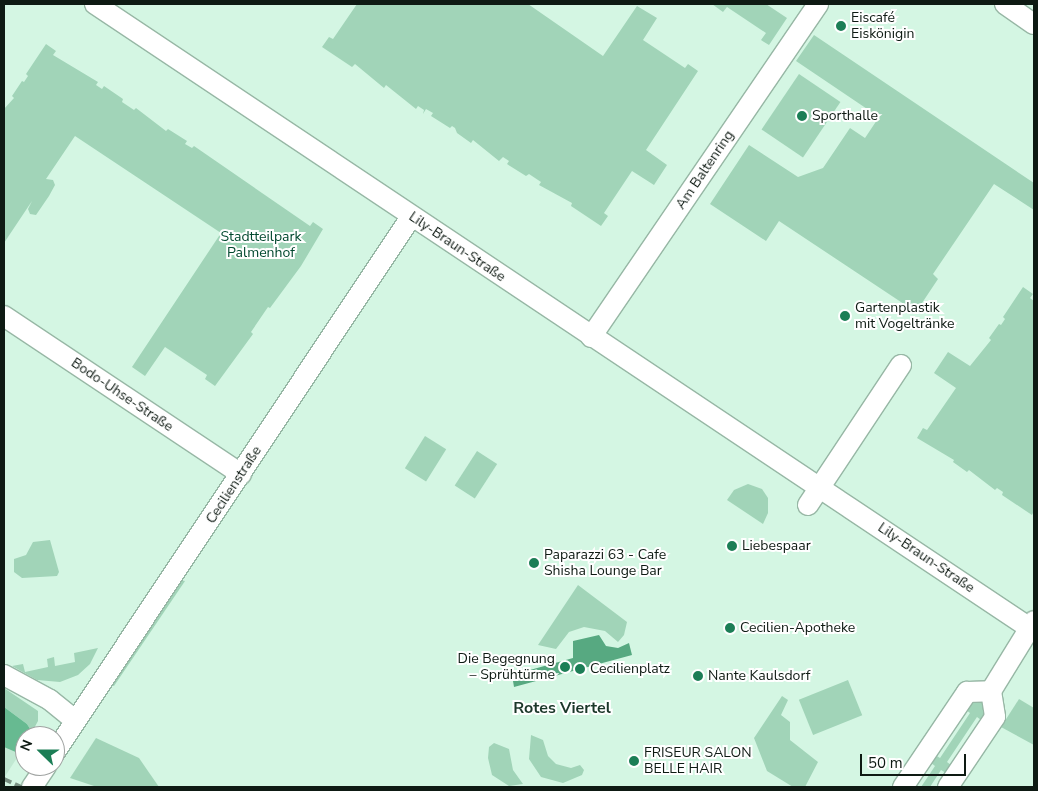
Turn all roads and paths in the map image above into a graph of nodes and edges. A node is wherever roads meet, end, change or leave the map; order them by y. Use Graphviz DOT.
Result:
graph roads {
  1 [pos="95,4"];
  2 [pos="818,4"];
  3 [pos="1005,4"];
  4 [pos="1034,24"];
  5 [pos="411,217"];
  6 [pos="4,316"];
  7 [pos="591,337"];
  8 [pos="901,365"];
  9 [pos="241,474"];
  10 [pos="820,488"];
  11 [pos="808,505"];
  12 [pos="1033,627"];
  13 [pos="4,675"];
  14 [pos="991,691"];
  15 [pos="75,720"];
  16 [pos="65,736"];
  17 [pos="40,776"];
  18 [pos="32,787"];
  19 [pos="903,787"];
  20 [pos="948,787"];
  1 -- 5 [label="street, Lily-Braun-Straße"];
  2 -- 7 [label="street, Am Baltenring"];
  3 -- 4 [label="street"];
  5 -- 7 [label="street, Lily-Braun-Straße"];
  5 -- 9 [label="street, Cecilienstraße"];
  6 -- 9 [label="street, Bodo-Uhse-Straße"];
  7 -- 10 [label="street, Lily-Braun-Straße"];
  8 -- 10 [label="street"];
  9 -- 15 [label="street, Cecilienstraße"];
  10 -- 11 [label="street"];
  10 -- 12 [label="street, Lily-Braun-Straße"];
  12 -- 14 [label="street, Lily-Braun-Straße"];
  13 -- 15 [label="street"];
  14 -- 19 [label="street"];
  14 -- 20 [label="street"];
  15 -- 16 [label="street, Cecilienstraße"];
  17 -- 18 [label="street"];
}
